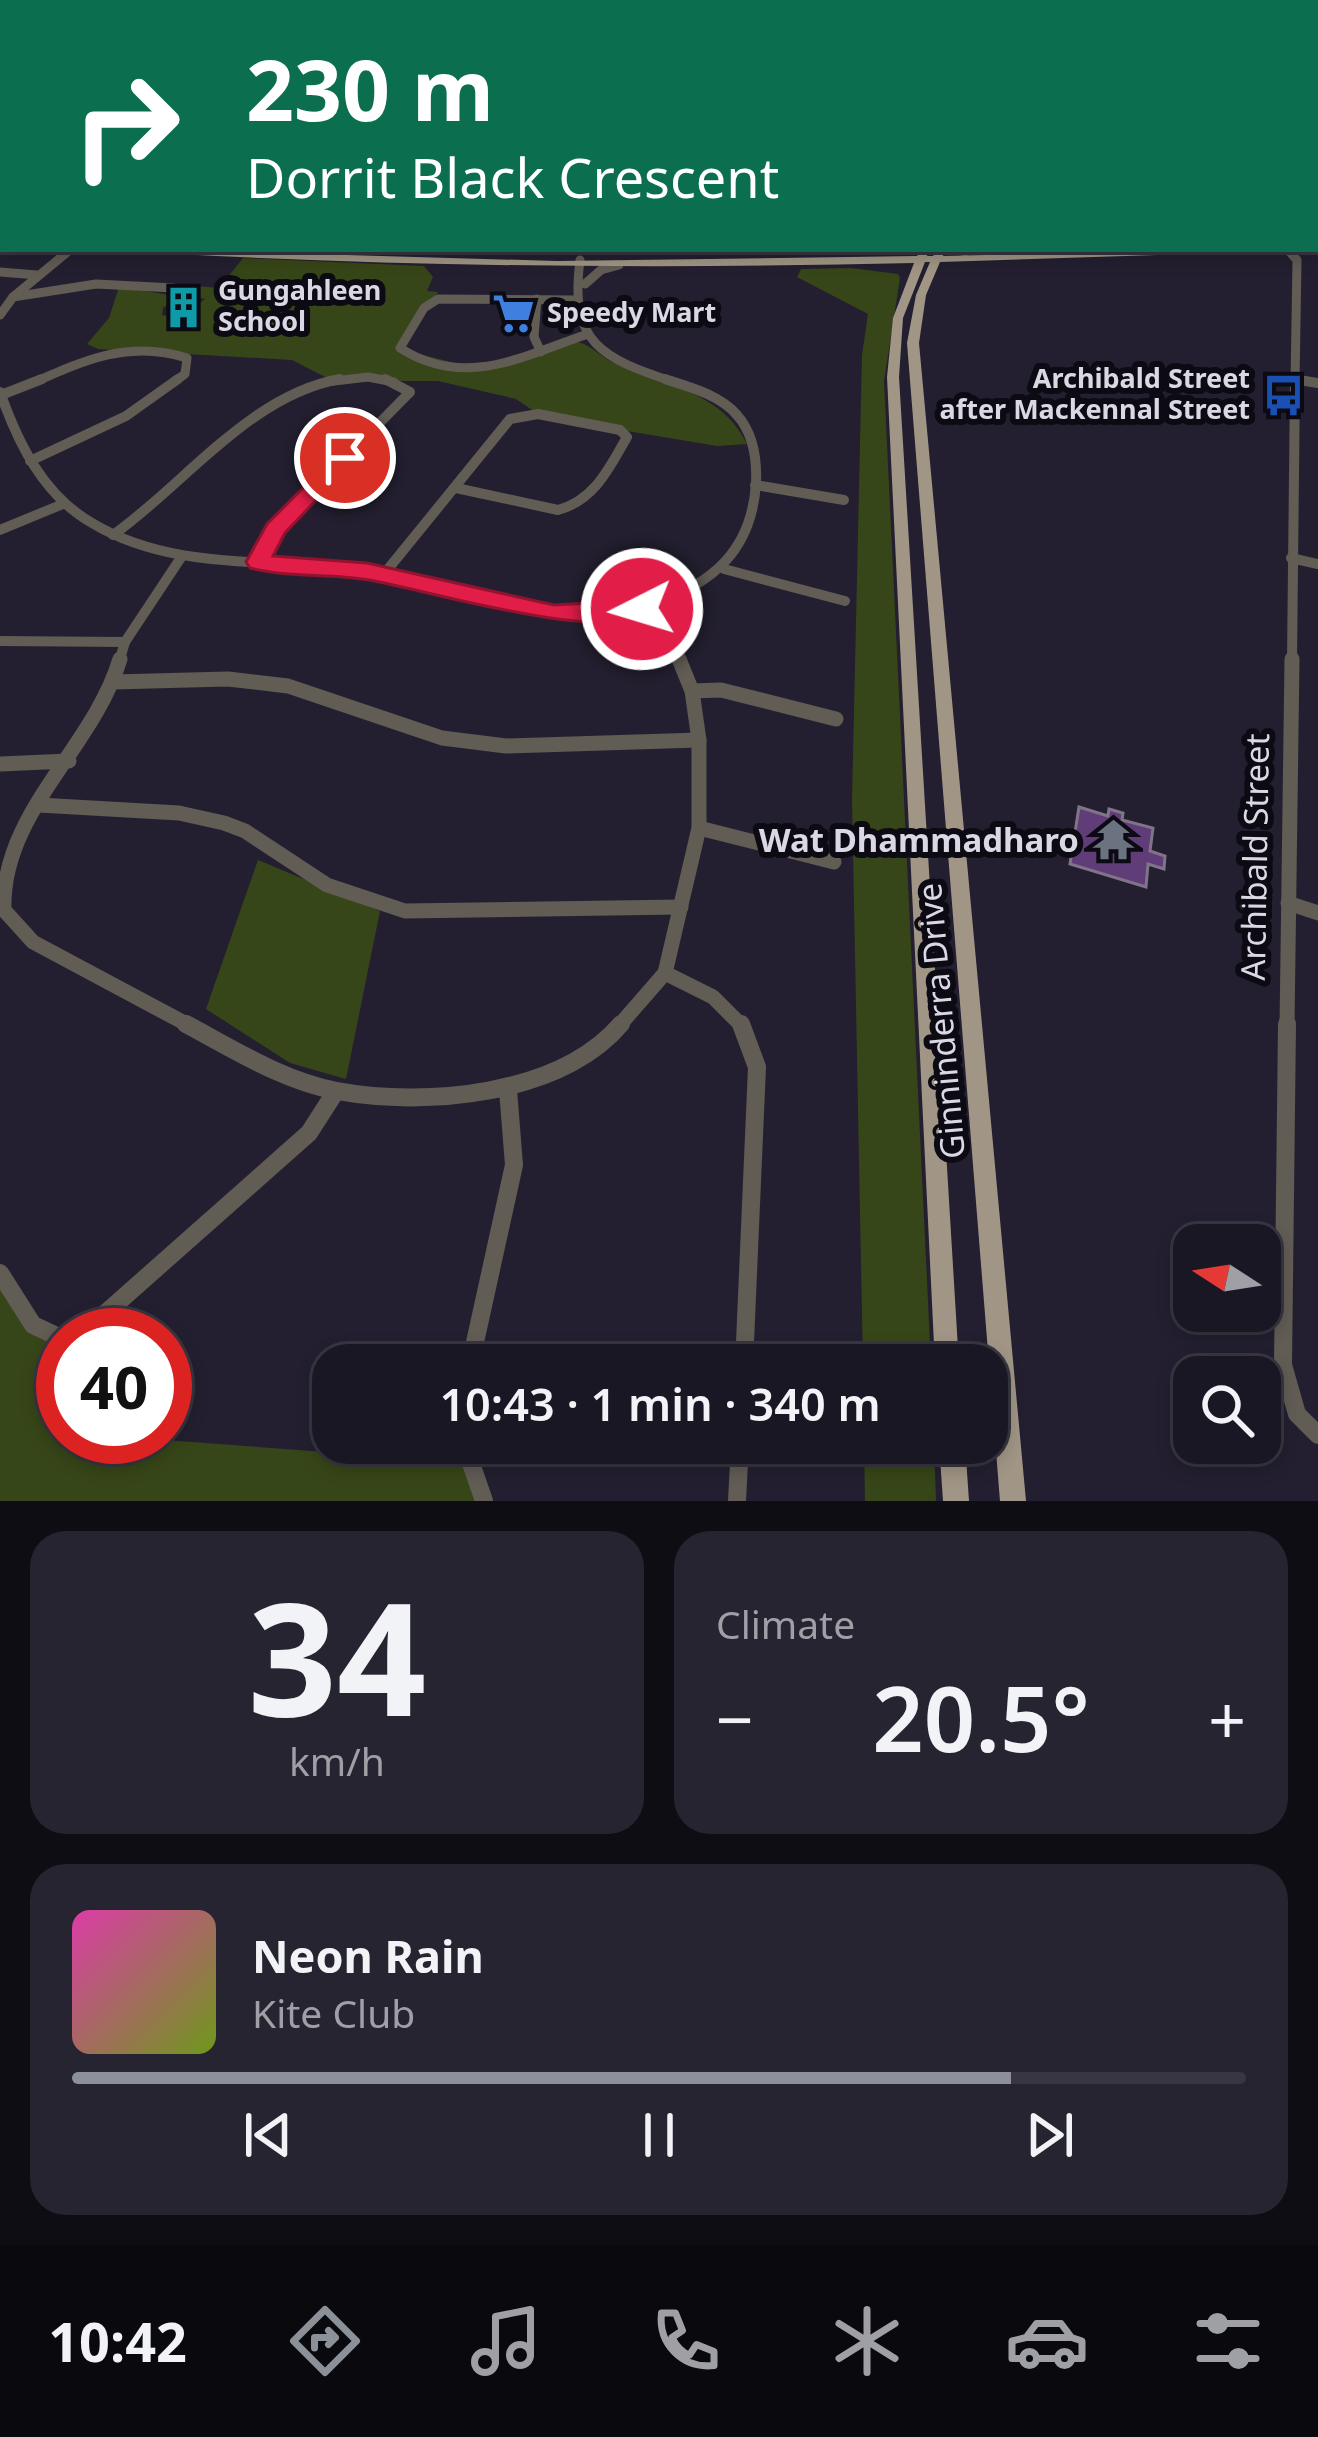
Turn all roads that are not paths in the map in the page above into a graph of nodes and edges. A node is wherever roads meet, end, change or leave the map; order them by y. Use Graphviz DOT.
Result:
graph roads {
  1 [pos="58,252"];
  2 [pos="67,252"];
  3 [pos="200,252"];
  4 [pos="299,252"];
  5 [pos="1030,252"];
  6 [pos="1159,252"];
  7 [pos="1285,252"];
  8 [pos="930,254"];
  9 [pos="1098,254"];
  10 [pos="994,258"];
  11 [pos="584,262"];
  12 [pos="878,262"];
  13 [pos="557,265"];
  14 [pos="620,265"];
  15 [pos="0,272"];
  16 [pos="37,275"];
  17 [pos="581,283"];
  18 [pos="174,288"];
  19 [pos="13,297"];
  20 [pos="537,299"];
  21 [pos="578,299"];
  22 [pos="903,300"];
  23 [pos="0,315"];
  24 [pos="585,335"];
  25 [pos="541,352"];
  26 [pos="915,364"];
  27 [pos="1293,379"];
  28 [pos="1318,383"];
  29 [pos="0,393"];
  30 [pos="30,460"];
  31 [pos="755,484"];
  32 [pos="456,488"];
  33 [pos="844,500"];
  34 [pos="63,504"];
  35 [pos="0,530"];
  36 [pos="113,535"];
  37 [pos="182,556"];
  38 [pos="1291,558"];
  39 [pos="258,562"];
  40 [pos="1318,564"];
  41 [pos="724,569"];
  42 [pos="383,574"];
  43 [pos="845,602"];
  44 [pos="649,607"];
  45 [pos="0,641"];
  46 [pos="124,641"];
  47 [pos="113,682"];
  48 [pos="692,691"];
  49 [pos="836,719"];
  50 [pos="699,740"];
  51 [pos="69,761"];
  52 [pos="0,764"];
  53 [pos="39,805"];
  54 [pos="699,828"];
  55 [pos="834,862"];
  56 [pos="1288,903"];
  57 [pos="681,908"];
  58 [pos="2,911"];
  59 [pos="1318,913"];
  60 [pos="665,974"];
  61 [pos="508,1090"];
  62 [pos="336,1091"];
  63 [pos="0,1274"];
  64 [pos="111,1308"];
  65 [pos="36,1326"];
  66 [pos="475,1344"];
  67 [pos="744,1344"];
  68 [pos="946,1344"];
  69 [pos="1318,1435"];
  70 [pos="471,1464"];
  71 [pos="739,1464"];
  72 [pos="953,1464"];
  73 [pos="484,1501"];
  74 [pos="737,1501"];
  75 [pos="956,1501"];
  76 [pos="1013,1501"];
  1 -- 16 [label="street"];
  2 -- 16 [label="street"];
  3 -- 13 [label="main road"];
  4 -- 11 [label="main road"];
  5 -- 9 [label="main road"];
  6 -- 9 [label="main road"];
  7 -- 27 [label="street, Archibald Street"];
  8 -- 10 [label="main road"];
  8 -- 11 [label="main road"];
  8 -- 12 [label="main road"];
  8 -- 22 [label="main road, Ginninderra Drive"];
  8 -- 26 [label="main road, Ginninderra Drive"];
  9 -- 10 [label="main road"];
  10 -- 26 [label="main road"];
  11 -- 13 [label="main road"];
  11 -- 14 [label="main road"];
  11 -- 17 [label="street"];
  12 -- 14 [label="main road"];
  12 -- 22 [label="main road"];
  13 -- 17 [label="street"];
  14 -- 17 [label="street"];
  15 -- 16 [label="street"];
  16 -- 19 [label="street"];
  17 -- 21 [label="street"];
  18 -- 19 [label="street"];
  19 -- 23 [label="street"];
  20 -- 21 [label="street"];
  20 -- 25 [label="street"];
  20 -- 25 [label="street"];
  21 -- 24 [label="street"];
  22 -- 68 [label="main road, Ginninderra Drive"];
  24 -- 25 [label="street"];
  24 -- 31 [label="street"];
  26 -- 76 [label="main road, Ginninderra Drive"];
  27 -- 28 [label="street"];
  27 -- 38 [label="street, Archibald Street"];
  29 -- 30 [label="street"];
  29 -- 30 [label="street"];
  30 -- 34 [label="street"];
  31 -- 33 [label="street"];
  31 -- 41 [label="street"];
  32 -- 32 [label="street"];
  32 -- 42 [label="street"];
  34 -- 35 [label="street"];
  34 -- 36 [label="street"];
  36 -- 37 [label="street"];
  36 -- 39 [label="street"];
  37 -- 39 [label="street"];
  37 -- 46 [label="street"];
  38 -- 40 [label="street"];
  38 -- 56 [label="street, Archibald Street"];
  39 -- 42 [label="street"];
  41 -- 43 [label="street"];
  41 -- 44 [label="street"];
  42 -- 44 [label="street"];
  44 -- 48 [label="street"];
  45 -- 46 [label="street"];
  46 -- 47 [label="street"];
  47 -- 50 [label="street"];
  47 -- 51 [label="street"];
  48 -- 49 [label="street"];
  48 -- 50 [label="street"];
  50 -- 54 [label="street"];
  51 -- 52 [label="street"];
  51 -- 53 [label="street"];
  53 -- 57 [label="street"];
  53 -- 58 [label="street"];
  54 -- 55 [label="street"];
  54 -- 57 [label="street"];
  56 -- 59 [label="street"];
  56 -- 69 [label="street, Archibald Street"];
  57 -- 60 [label="street"];
  58 -- 62 [label="street"];
  60 -- 61 [label="street"];
  60 -- 67 [label="street"];
  61 -- 62 [label="street"];
  61 -- 66 [label="street"];
  62 -- 64 [label="street"];
  63 -- 65 [label="street"];
  70 -- 73 [label="street"];
  71 -- 74 [label="street"];
  72 -- 75 [label="main road"];
}
